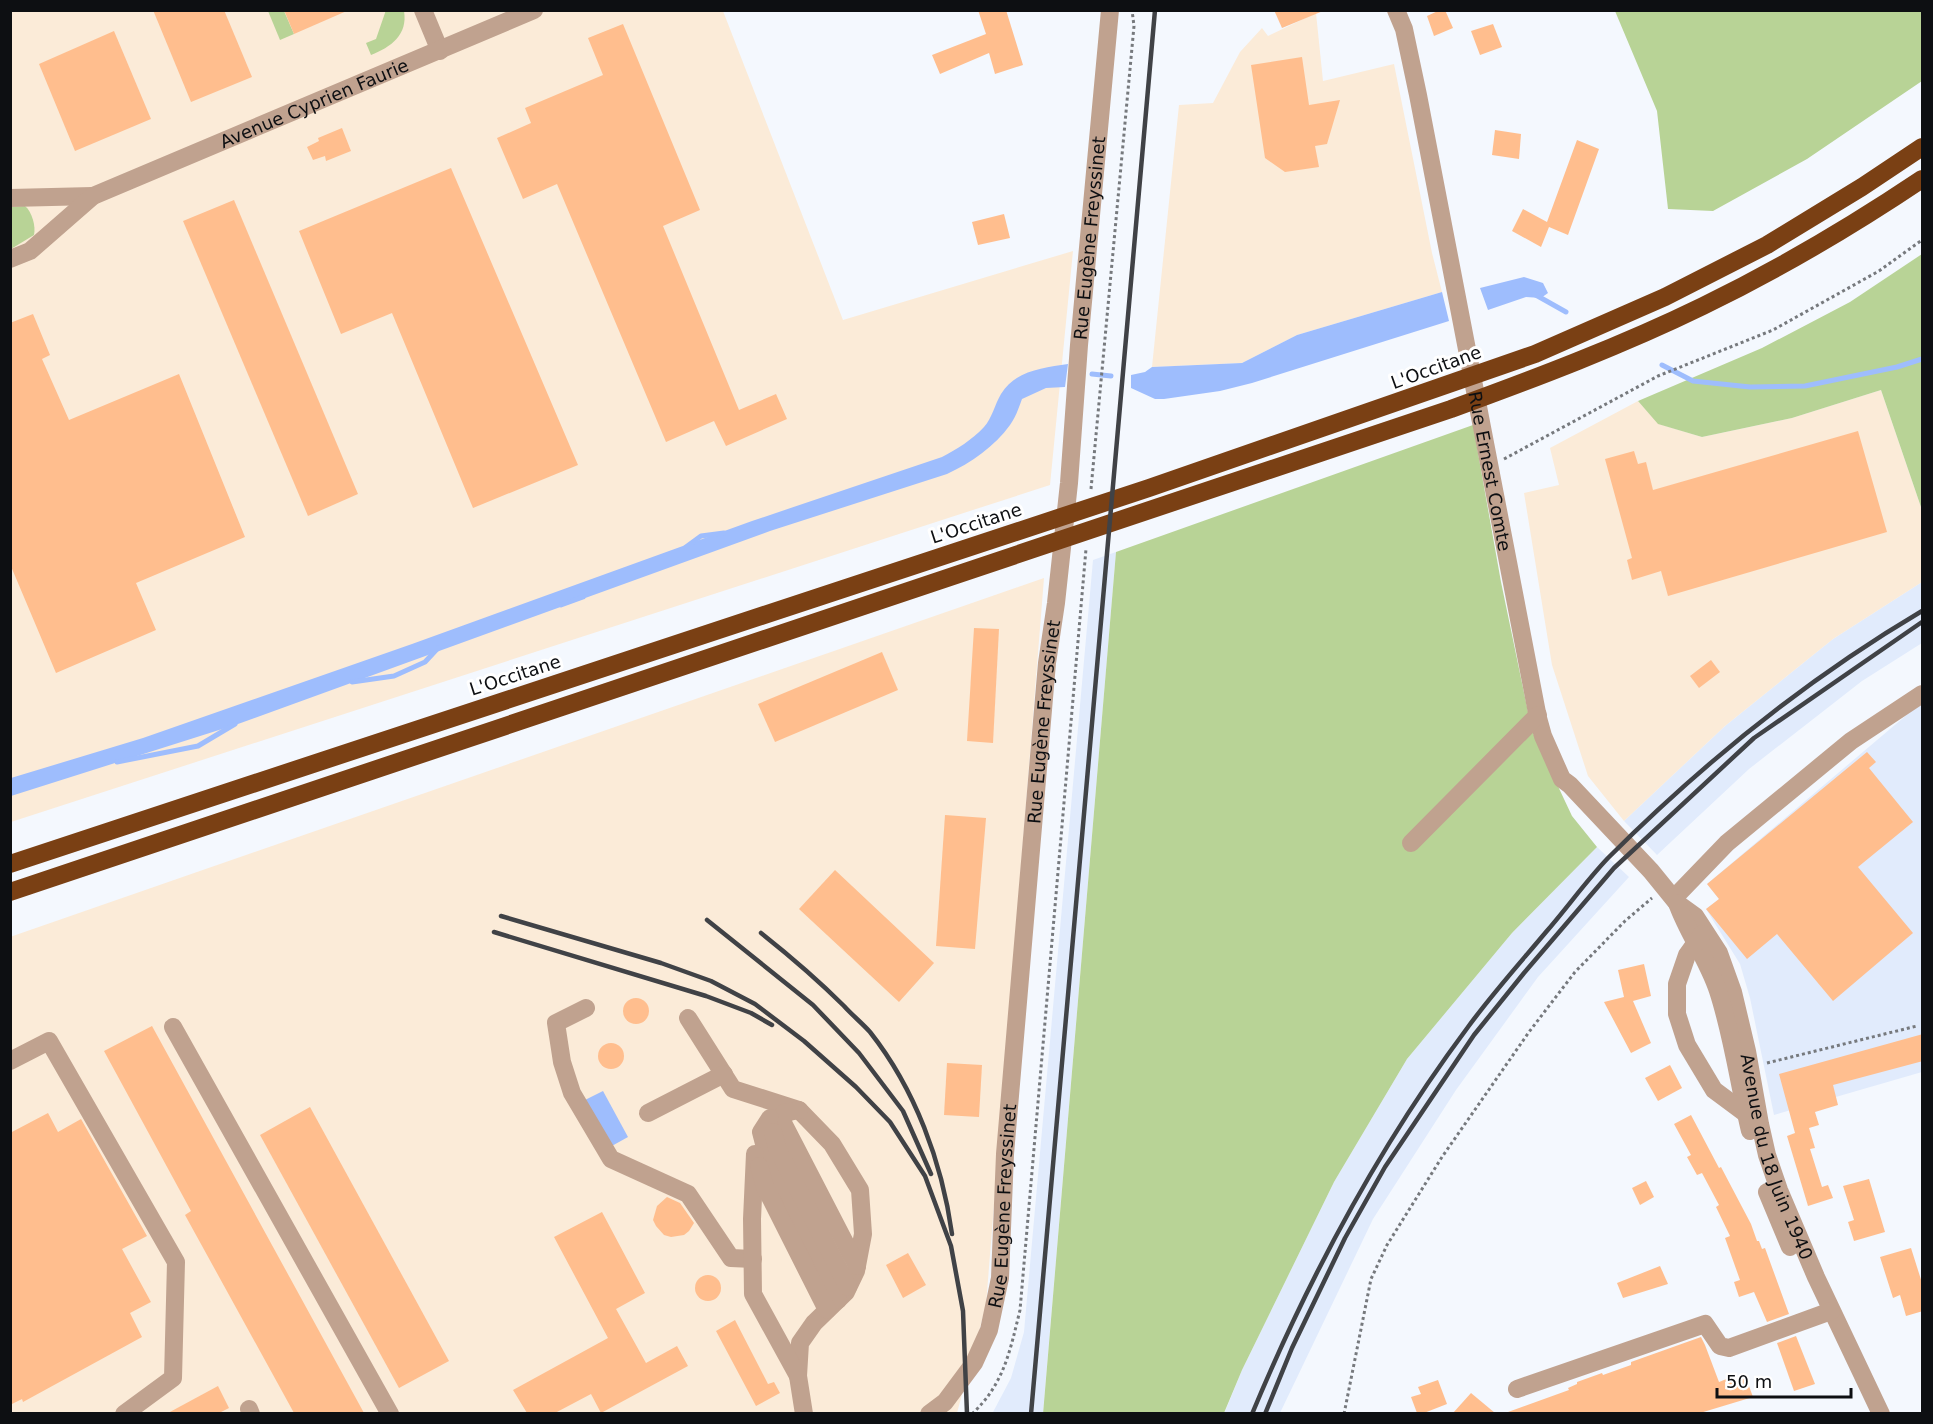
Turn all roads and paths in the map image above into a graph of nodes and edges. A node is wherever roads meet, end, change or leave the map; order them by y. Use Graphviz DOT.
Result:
graph roads {
  1 [pos="423,10"];
  2 [pos="534,10"];
  3 [pos="1110,10"];
  4 [pos="1132,10"];
  5 [pos="1396,10"];
  6 [pos="1409,10"];
  7 [pos="440,51"];
  8 [pos="1923,147"];
  9 [pos="1923,179"];
  10 [pos="93,196"];
  11 [pos="10,198"];
  12 [pos="1923,240"];
  13 [pos="10,259"];
  14 [pos="1500,462"];
  15 [pos="1091,495"];
  16 [pos="1087,542"];
  17 [pos="1923,694"];
  18 [pos="1538,715"];
  19 [pos="1570,784"];
  20 [pos="1411,843"];
  21 [pos="63,846"];
  22 [pos="10,858"];
  23 [pos="10,864"];
  24 [pos="1651,871"];
  25 [pos="10,892"];
  26 [pos="1672,897"];
  27 [pos="1701,937"];
  28 [pos="586,1008"];
  29 [pos="687,1018"];
  30 [pos="1917,1026"];
  31 [pos="173,1027"];
  32 [pos="10,1061"];
  33 [pos="1750,1067"];
  34 [pos="724,1074"];
  35 [pos="648,1113"];
  36 [pos="778,1118"];
  37 [pos="1753,1118"];
  38 [pos="755,1154"];
  39 [pos="753,1259"];
  40 [pos="857,1266"];
  41 [pos="838,1299"];
  42 [pos="1826,1313"];
  43 [pos="798,1376"];
  44 [pos="1517,1389"];
  45 [pos="124,1413"];
  46 [pos="390,1413"];
  47 [pos="804,1413"];
  48 [pos="929,1413"];
  49 [pos="972,1413"];
  50 [pos="1344,1413"];
  51 [pos="1870,1413"];
  52 [pos="1881,1413"];
  1 -- 7 [label="street"];
  2 -- 7 [label="street, Avenue Cyprien Faurie"];
  3 -- 48 [label="street, Rue Eugène Freyssinet"];
  4 -- 15 [label="path"];
  5 -- 18 [label="street, Rue Ernest Comte"];
  6 -- 14 [label="street, Rue Ernest Comte"];
  7 -- 10 [label="street, Avenue Cyprien Faurie"];
  8 -- 21 [label="highway, L'Occitane"];
  9 -- 25 [label="highway"];
  10 -- 11 [label="street, Avenue Cyprien Faurie"];
  10 -- 13 [label="street, Avenue Cyprien Faurie"];
  12 -- 14 [label="path"];
  14 -- 19 [label="street, Rue Ernest Comte"];
  16 -- 49 [label="path"];
  17 -- 26 [label="street"];
  18 -- 19 [label="street, Rue Ernest Comte"];
  18 -- 20 [label="street"];
  19 -- 24 [label="street, Rue Ernest Comte"];
  21 -- 22 [label="highway"];
  21 -- 23 [label="highway, L'Occitane"];
  24 -- 26 [label="street, Avenue du 18 Juin 1940"];
  26 -- 27 [label="street, Avenue du 18 Juin 1940"];
  26 -- 50 [label="path"];
  27 -- 33 [label="street, Avenue du 18 Juin 1940"];
  27 -- 37 [label="street, Avenue du 18 Juin 1940"];
  27 -- 37 [label="street"];
  28 -- 39 [label="street"];
  29 -- 34 [label="street"];
  30 -- 33 [label="path"];
  31 -- 46 [label="street"];
  32 -- 45 [label="street"];
  33 -- 37 [label="street, Avenue du 18 Juin 1940"];
  34 -- 35 [label="street"];
  34 -- 36 [label="street"];
  36 -- 38 [label="street"];
  36 -- 40 [label="street"];
  36 -- 40 [label="street"];
  36 -- 41 [label="street"];
  37 -- 42 [label="street, Avenue du 18 Juin 1940"];
  38 -- 39 [label="street"];
  38 -- 41 [label="street"];
  39 -- 43 [label="street"];
  40 -- 41 [label="street"];
  41 -- 43 [label="street"];
  42 -- 44 [label="street"];
  42 -- 51 [label="street, Avenue du 18 Juin 1940"];
  42 -- 52 [label="street, Avenue du 18 Juin 1940"];
  43 -- 47 [label="street"];
}
